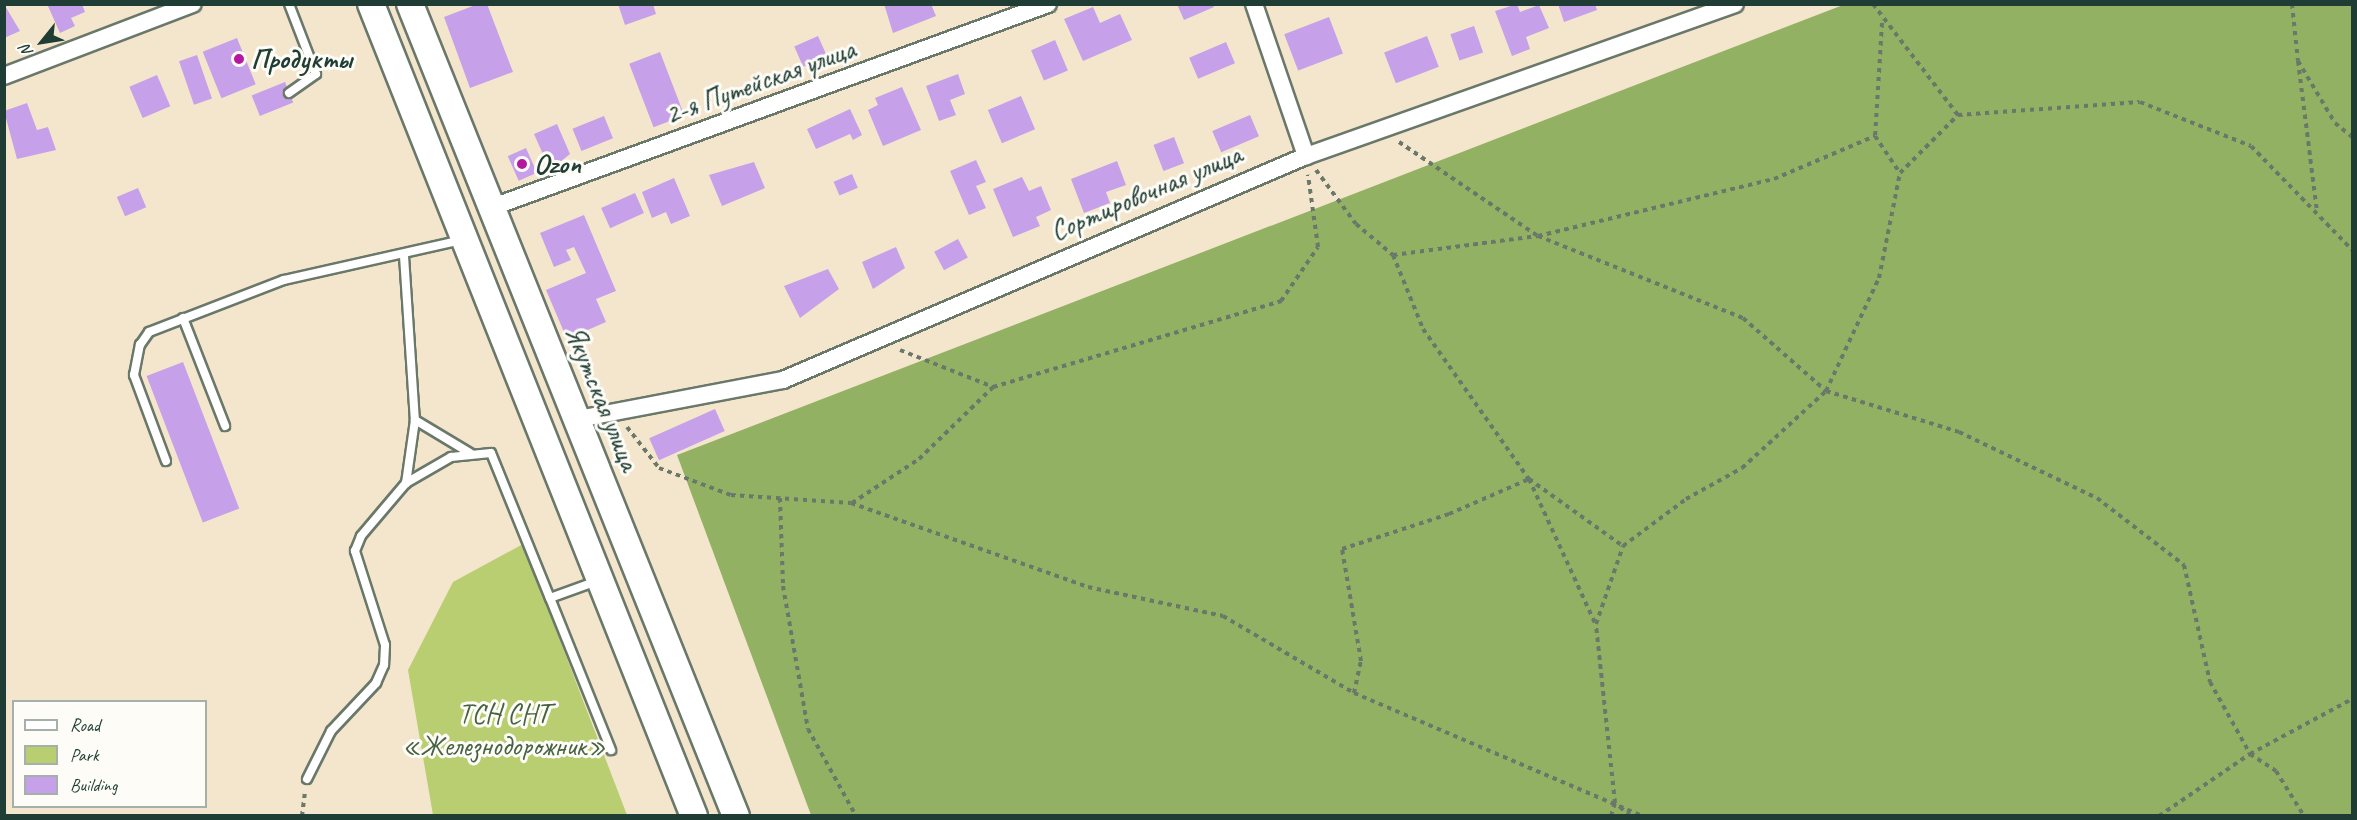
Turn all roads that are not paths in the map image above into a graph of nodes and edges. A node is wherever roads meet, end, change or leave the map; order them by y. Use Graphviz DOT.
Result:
graph roads {
  1 [pos="193,4"];
  2 [pos="289,4"];
  3 [pos="371,4"];
  4 [pos="410,4"];
  5 [pos="1048,4"];
  6 [pos="1254,4"];
  7 [pos="1735,4"];
  8 [pos="4,76"];
  9 [pos="290,93"];
  10 [pos="1306,156"];
  11 [pos="490,208"];
  12 [pos="464,239"];
  13 [pos="404,256"];
  14 [pos="183,318"];
  15 [pos="588,417"];
  16 [pos="415,420"];
  17 [pos="225,426"];
  18 [pos="470,453"];
  19 [pos="166,461"];
  20 [pos="406,483"];
  21 [pos="600,579"];
  22 [pos="550,598"];
  23 [pos="611,750"];
  24 [pos="307,779"];
  25 [pos="694,816"];
  26 [pos="736,816"];
  1 -- 8 [label="street"];
  2 -- 9 [label="lane"];
  3 -- 12 [label="main road"];
  4 -- 11 [label="main road, Якутская улица"];
  5 -- 11 [label="street, 2-я Путейская улица"];
  6 -- 10 [label="street"];
  7 -- 10 [label="street, Сортировочная улица"];
  10 -- 15 [label="street, Сортировочная улица"];
  11 -- 15 [label="main road, Якутская улица"];
  12 -- 13 [label="lane"];
  12 -- 21 [label="main road"];
  13 -- 14 [label="lane"];
  13 -- 16 [label="lane"];
  14 -- 17 [label="lane"];
  14 -- 19 [label="lane"];
  15 -- 26 [label="main road, Якутская улица"];
  16 -- 18 [label="lane"];
  16 -- 20 [label="lane"];
  18 -- 20 [label="lane"];
  18 -- 22 [label="lane"];
  20 -- 24 [label="lane"];
  21 -- 22 [label="lane"];
  21 -- 25 [label="main road"];
  22 -- 23 [label="lane"];
}
